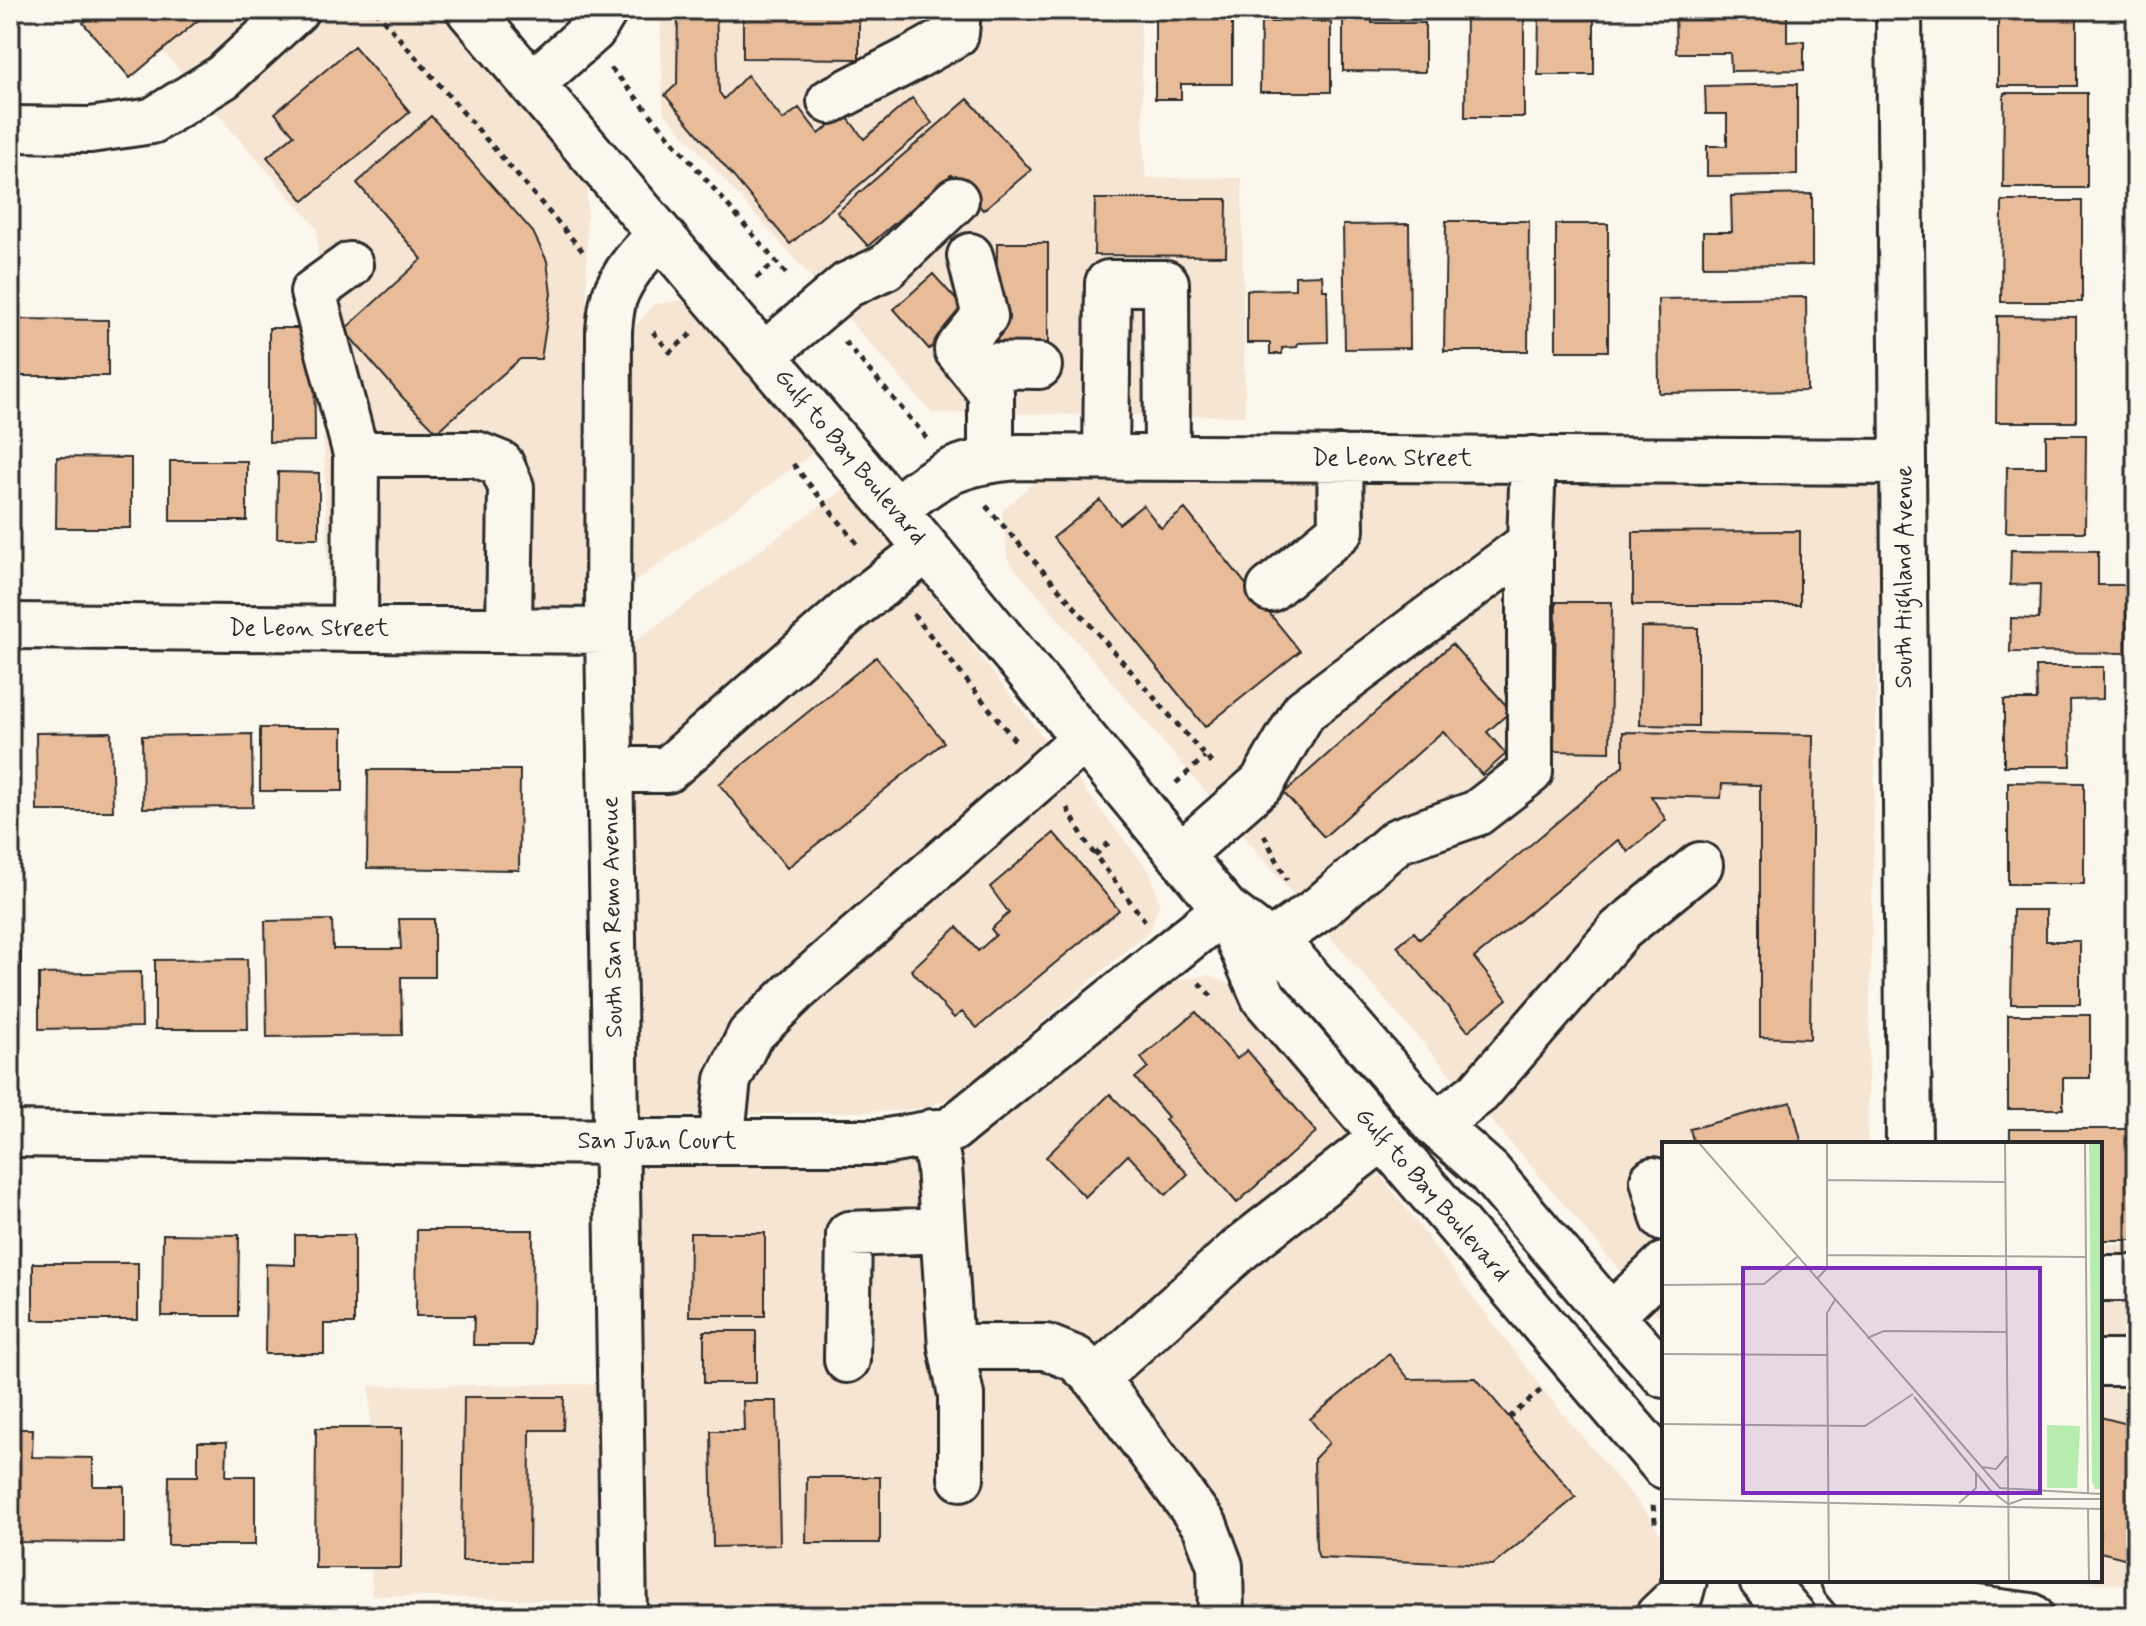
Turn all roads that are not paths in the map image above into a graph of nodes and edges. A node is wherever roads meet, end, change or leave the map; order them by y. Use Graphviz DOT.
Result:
graph roads {
  1 [pos="296,10"];
  2 [pos="469,10"];
  3 [pos="958,10"];
  4 [pos="1899,10"];
  5 [pos="595,24"];
  6 [pos="532,84"];
  7 [pos="830,101"];
  8 [pos="10,129"];
  9 [pos="956,200"];
  10 [pos="660,235"];
  11 [pos="970,256"];
  12 [pos="350,265"];
  13 [pos="763,356"];
  14 [pos="969,365"];
  15 [pos="1039,366"];
  16 [pos="356,454"];
  17 [pos="1106,457"];
  18 [pos="1167,457"];
  19 [pos="1340,458"];
  20 [pos="1533,459"];
  21 [pos="1903,462"];
  22 [pos="973,464"];
  23 [pos="895,510"];
  24 [pos="1530,543"];
  25 [pos="927,549"];
  26 [pos="1270,589"];
  27 [pos="10,626"];
  28 [pos="355,629"];
  29 [pos="509,630"];
  30 [pos="608,631"];
  31 [pos="1084,739"];
  32 [pos="611,770"];
  33 [pos="1180,855"];
  34 [pos="1700,865"];
  35 [pos="1225,909"];
  36 [pos="1270,943"];
  37 [pos="1436,1125"];
  38 [pos="932,1132"];
  39 [pos="10,1134"];
  40 [pos="1382,1138"];
  41 [pos="617,1142"];
  42 [pos="721,1142"];
  43 [pos="1909,1142"];
  44 [pos="943,1230"];
  45 [pos="1662,1267"];
  46 [pos="2102,1278"];
  47 [pos="2136,1278"];
  48 [pos="1611,1316"];
  49 [pos="951,1347"];
  50 [pos="847,1360"];
  51 [pos="2102,1363"];
  52 [pos="2136,1363"];
  53 [pos="1662,1373"];
  54 [pos="1096,1378"];
  55 [pos="1662,1464"];
  56 [pos="961,1478"];
  57 [pos="1683,1582"];
  58 [pos="1764,1582"];
  59 [pos="1846,1582"];
  60 [pos="1914,1599"];
  61 [pos="624,1616"];
  62 [pos="1221,1616"];
  63 [pos="1658,1616"];
  64 [pos="1793,1616"];
  65 [pos="2031,1616"];
  1 -- 8 [label="street"];
  2 -- 6 [label="street, Gulf to Bay Boulevard"];
  3 -- 7 [label="street"];
  4 -- 21 [label="street, South Highland Avenue"];
  5 -- 6 [label="street"];
  6 -- 10 [label="street, Gulf to Bay Boulevard"];
  9 -- 13 [label="street"];
  10 -- 13 [label="street, Gulf to Bay Boulevard"];
  10 -- 30 [label="street, South San Remo Avenue"];
  11 -- 14 [label="street"];
  12 -- 16 [label="street"];
  13 -- 23 [label="street, Gulf to Bay Boulevard"];
  14 -- 15 [label="street"];
  14 -- 22 [label="street"];
  16 -- 28 [label="street"];
  16 -- 29 [label="street"];
  17 -- 18 [label="street, De Leon Street"];
  17 -- 18 [label="street"];
  17 -- 22 [label="street, De Leon Street"];
  18 -- 19 [label="street, De Leon Street"];
  19 -- 20 [label="street, De Leon Street"];
  19 -- 26 [label="street"];
  20 -- 21 [label="street, De Leon Street"];
  20 -- 24 [label="street"];
  21 -- 43 [label="street, South Highland Avenue"];
  22 -- 23 [label="street, De Leon Street"];
  23 -- 25 [label="street, Gulf to Bay Boulevard"];
  24 -- 33 [label="street"];
  24 -- 36 [label="street"];
  25 -- 31 [label="street, Gulf to Bay Boulevard"];
  25 -- 32 [label="street"];
  27 -- 28 [label="street, De Leon Street"];
  28 -- 29 [label="street, De Leon Street"];
  29 -- 30 [label="street, De Leon Street"];
  30 -- 32 [label="street, South San Remo Avenue"];
  31 -- 33 [label="street, Gulf to Bay Boulevard"];
  31 -- 42 [label="street"];
  32 -- 41 [label="street, South San Remo Avenue"];
  33 -- 35 [label="street, Gulf to Bay Boulevard"];
  34 -- 37 [label="street"];
  35 -- 36 [label="street, Gulf to Bay Boulevard"];
  35 -- 38 [label="street, San Juan Court"];
  35 -- 40 [label="street, Gulf to Bay Boulevard"];
  36 -- 37 [label="street, Gulf to Bay Boulevard"];
  37 -- 48 [label="street, Gulf to Bay Boulevard"];
  38 -- 42 [label="street, San Juan Court"];
  38 -- 44 [label="street"];
  39 -- 41 [label="street, San Juan Court"];
  40 -- 54 [label="street"];
  40 -- 55 [label="street, Gulf to Bay Boulevard"];
  41 -- 42 [label="street, San Juan Court"];
  41 -- 61 [label="street, South San Remo Avenue"];
  44 -- 49 [label="street"];
  44 -- 50 [label="street"];
  45 -- 48 [label="street"];
  46 -- 47 [label="street"];
  48 -- 53 [label="street, Gulf to Bay Boulevard"];
  49 -- 54 [label="street"];
  49 -- 56 [label="street"];
  51 -- 52 [label="street"];
  54 -- 62 [label="street"];
  57 -- 63 [label="street"];
  58 -- 64 [label="street"];
  59 -- 60 [label="street"];
  60 -- 65 [label="street"];
}
